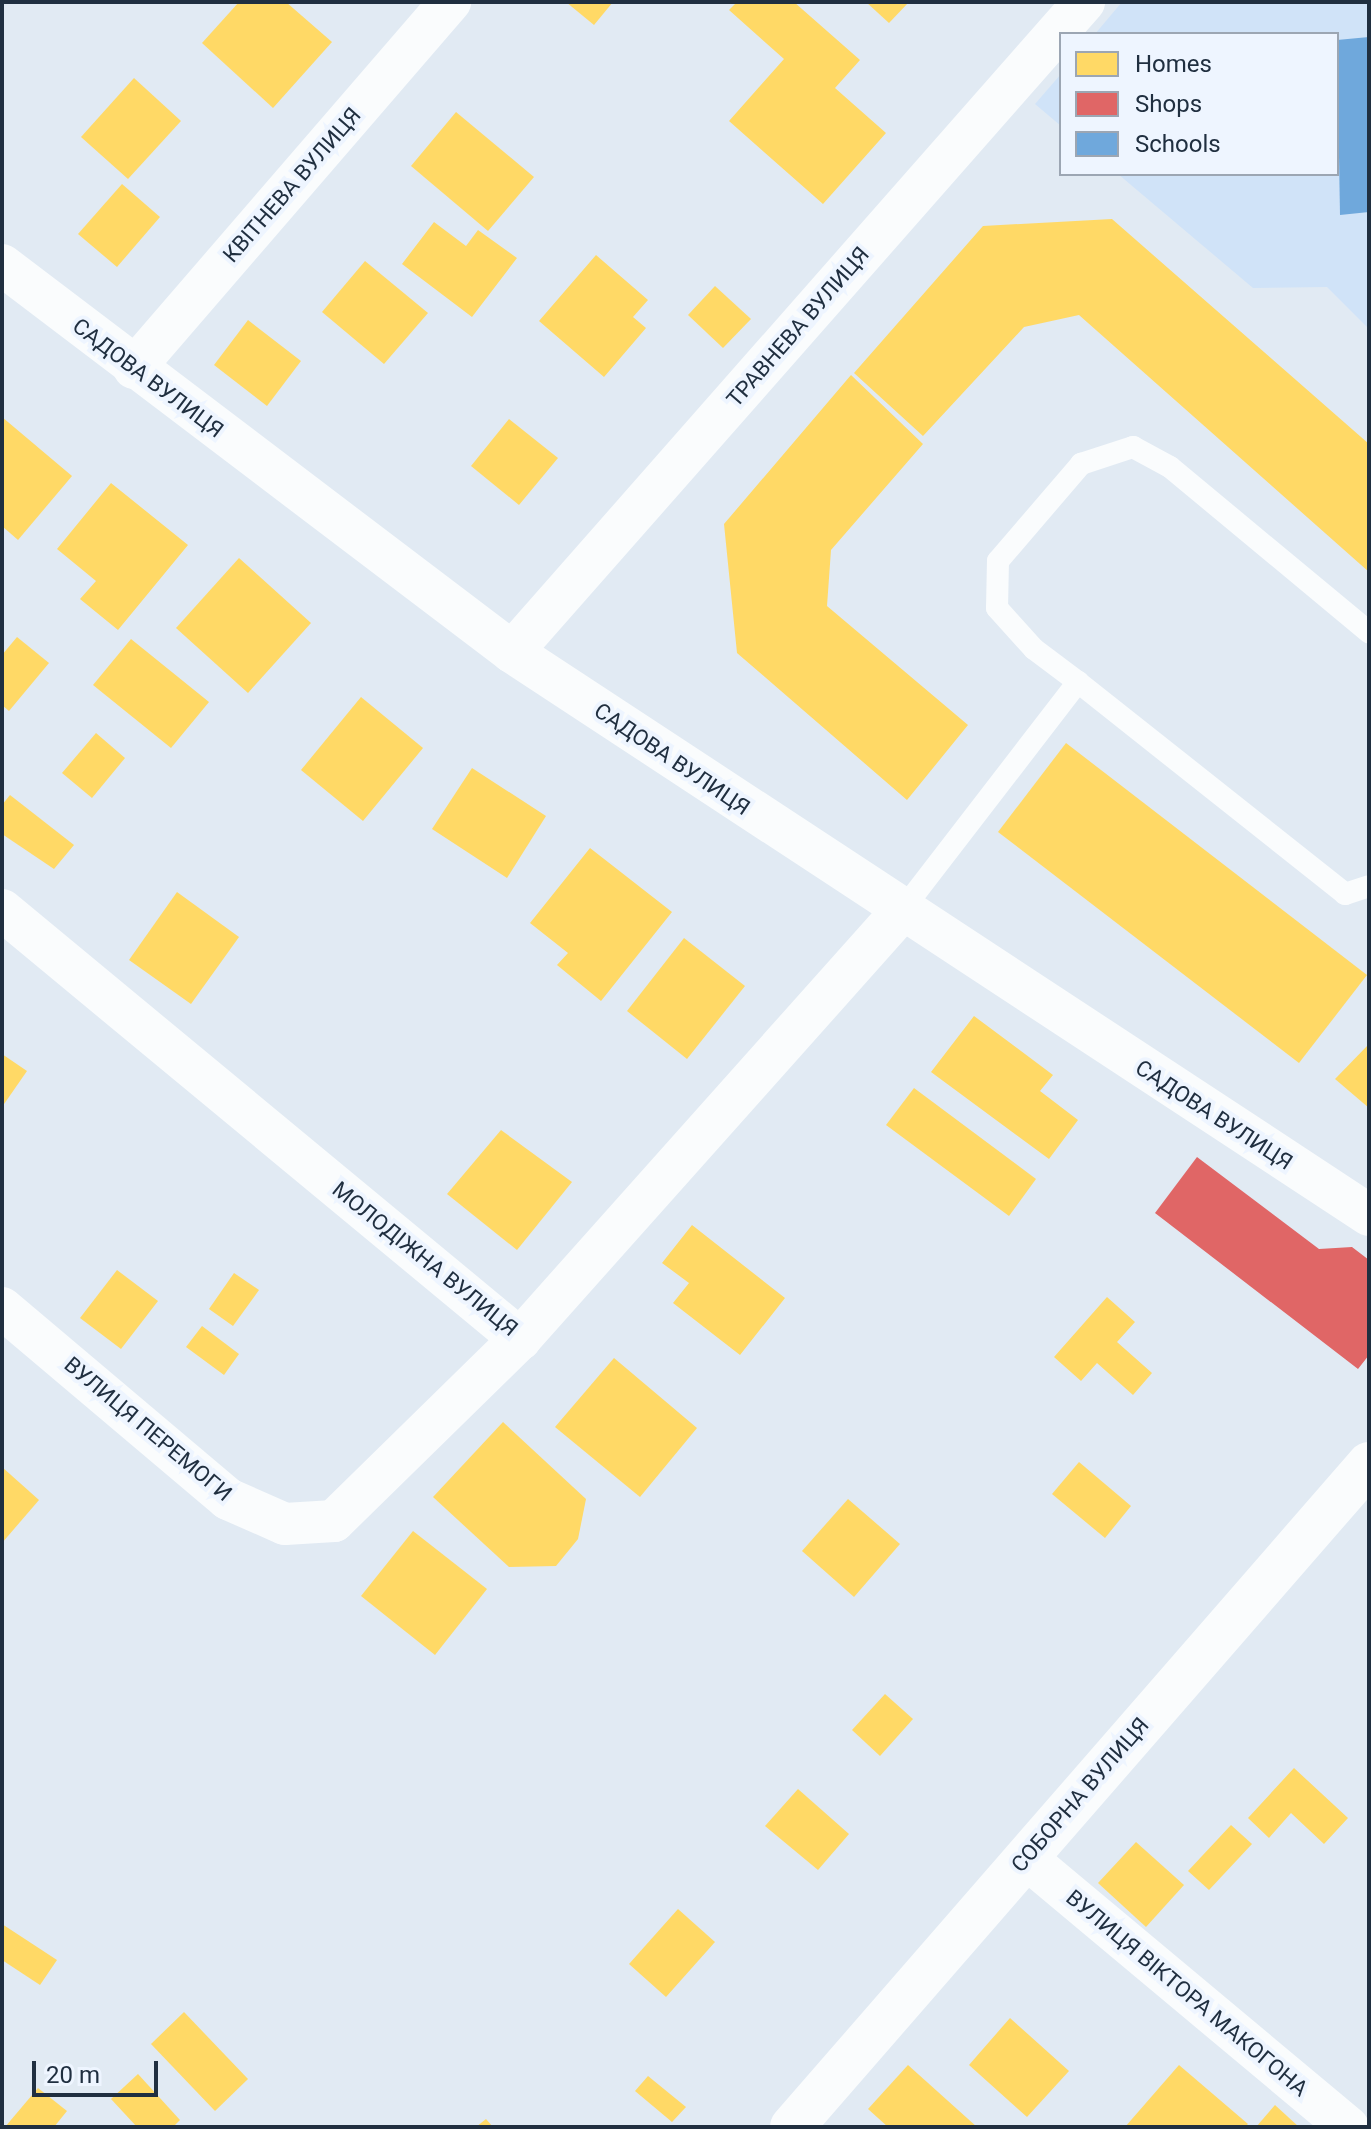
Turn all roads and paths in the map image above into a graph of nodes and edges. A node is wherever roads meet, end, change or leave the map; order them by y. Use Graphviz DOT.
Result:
graph roads {
  1 [pos="450,2"];
  2 [pos="1084,2"];
  3 [pos="2,265"];
  4 [pos="134,368"];
  5 [pos="1369,632"];
  6 [pos="512,652"];
  7 [pos="1078,682"];
  8 [pos="1369,886"];
  9 [pos="2,910"];
  10 [pos="900,913"];
  11 [pos="1369,1215"];
  12 [pos="2,1308"];
  13 [pos="520,1339"];
  14 [pos="1369,1464"];
  15 [pos="1026,1858"];
  16 [pos="792,2127"];
  17 [pos="1348,2127"];
  1 -- 4 [label="street, КВІТНЕВА ВУЛИЦЯ"];
  2 -- 6 [label="street, ТРАВНЕВА ВУЛИЦЯ"];
  3 -- 4 [label="street, САДОВА ВУЛИЦЯ"];
  4 -- 6 [label="street, САДОВА ВУЛИЦЯ"];
  5 -- 7 [label="lane"];
  6 -- 10 [label="street, САДОВА ВУЛИЦЯ"];
  7 -- 8 [label="lane"];
  7 -- 10 [label="lane"];
  9 -- 13 [label="street, МОЛОДІЖНА ВУЛИЦЯ"];
  10 -- 11 [label="street, САДОВА ВУЛИЦЯ"];
  10 -- 13 [label="street, МОЛОДІЖНА ВУЛИЦЯ"];
  12 -- 13 [label="street, ВУЛИЦЯ ПЕРЕМОГИ"];
  14 -- 15 [label="main road, СОБОРНА ВУЛИЦЯ"];
  15 -- 16 [label="main road, СОБОРНА ВУЛИЦЯ"];
  15 -- 17 [label="street, ВУЛИЦЯ ВІКТОРА МАКОГОНА"];
}
